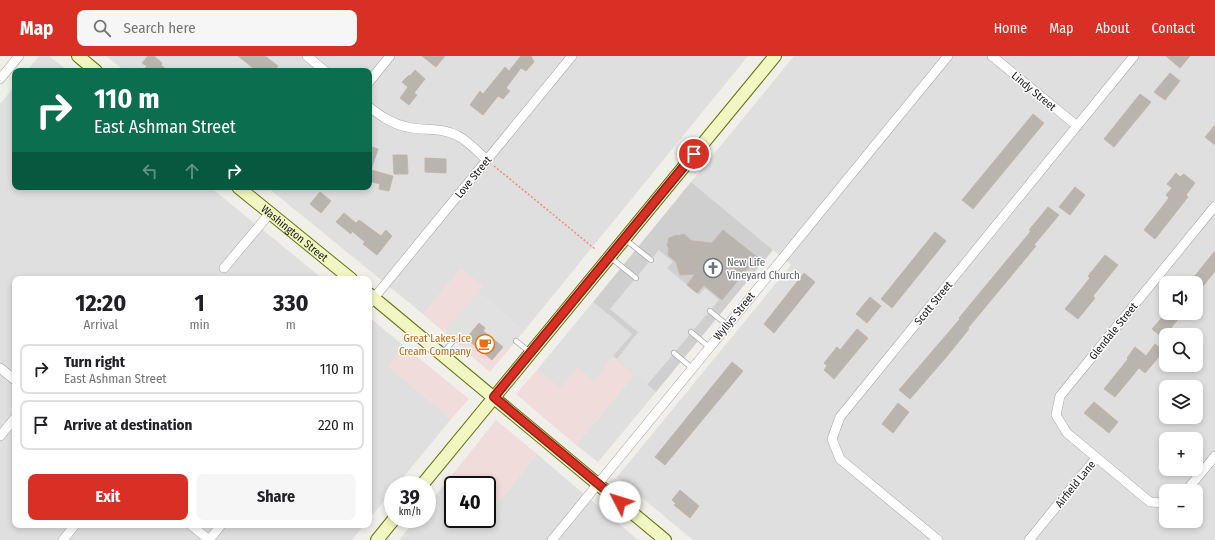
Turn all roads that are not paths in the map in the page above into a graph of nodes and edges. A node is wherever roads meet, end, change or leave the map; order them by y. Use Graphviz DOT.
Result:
graph roads {
  1 [pos="19,56"];
  2 [pos="78,56"];
  3 [pos="306,56"];
  4 [pos="390,56"];
  5 [pos="572,56"];
  6 [pos="775,56"];
  7 [pos="948,56"];
  8 [pos="992,56"];
  9 [pos="1134,56"];
  10 [pos="92,68"];
  11 [pos="321,68"];
  12 [pos="372,78"];
  13 [pos="0,79"];
  14 [pos="372,108"];
  15 [pos="1077,126"];
  16 [pos="487,160"];
  17 [pos="242,190"];
  18 [pos="1215,206"];
  19 [pos="270,213"];
  20 [pos="624,239"];
  21 [pos="610,257"];
  22 [pos="650,260"];
  23 [pos="224,268"];
  24 [pos="347,276"];
  25 [pos="636,278"];
  26 [pos="372,297"];
  27 [pos="372,299"];
  28 [pos="710,311"];
  29 [pos="727,325"];
  30 [pos="691,332"];
  31 [pos="454,340"];
  32 [pos="516,341"];
  33 [pos="709,347"];
  34 [pos="531,353"];
  35 [pos="674,353"];
  36 [pos="442,354"];
  37 [pos="0,368"];
  38 [pos="692,368"];
  39 [pos="12,378"];
  40 [pos="494,397"];
  41 [pos="12,422"];
  42 [pos="0,436"];
  43 [pos="1215,456"];
  44 [pos="1096,458"];
  45 [pos="429,476"];
  46 [pos="598,484"];
  47 [pos="1192,484"];
  48 [pos="1159,503"];
  49 [pos="73,528"];
  50 [pos="195,528"];
  51 [pos="219,528"];
  52 [pos="387,528"];
  53 [pos="63,540"];
  54 [pos="209,540"];
  55 [pos="377,540"];
  56 [pos="552,540"];
  57 [pos="665,540"];
  58 [pos="938,540"];
  59 [pos="1029,540"];
  1 -- 13 [label="street"];
  2 -- 10 [label="street"];
  3 -- 11 [label="street"];
  4 -- 12 [label="street"];
  5 -- 16 [label="street, Love Street"];
  6 -- 20 [label="street"];
  7 -- 29 [label="street, Wyllys Street"];
  8 -- 15 [label="street, Lindy Street"];
  9 -- 15 [label="street, Scott Street"];
  14 -- 16 [label="street"];
  15 -- 58 [label="street, Scott Street"];
  16 -- 26 [label="street, Love Street"];
  17 -- 19 [label="street, Washington Street"];
  18 -- 44 [label="street, Glendale Street"];
  19 -- 23 [label="street"];
  19 -- 24 [label="street, Washington Street"];
  20 -- 21 [label="street"];
  20 -- 22 [label="lane"];
  21 -- 25 [label="lane"];
  21 -- 34 [label="street"];
  27 -- 36 [label="street"];
  28 -- 29 [label="lane"];
  29 -- 33 [label="street, Wyllys Street"];
  30 -- 33 [label="lane"];
  31 -- 36 [label="lane"];
  32 -- 34 [label="lane"];
  33 -- 38 [label="street, Wyllys Street"];
  34 -- 40 [label="street"];
  35 -- 38 [label="lane"];
  36 -- 40 [label="street"];
  37 -- 39 [label="street"];
  38 -- 46 [label="street, Wyllys Street"];
  40 -- 45 [label="street"];
  40 -- 46 [label="street"];
  41 -- 42 [label="street"];
  43 -- 47 [label="street"];
  44 -- 48 [label="street, Airfield Lane"];
  44 -- 59 [label="street, Airfield Lane"];
  46 -- 56 [label="street, Wyllys Street"];
  46 -- 57 [label="street"];
  49 -- 53 [label="street"];
  50 -- 54 [label="street"];
  51 -- 54 [label="street"];
  52 -- 55 [label="street"];
}
